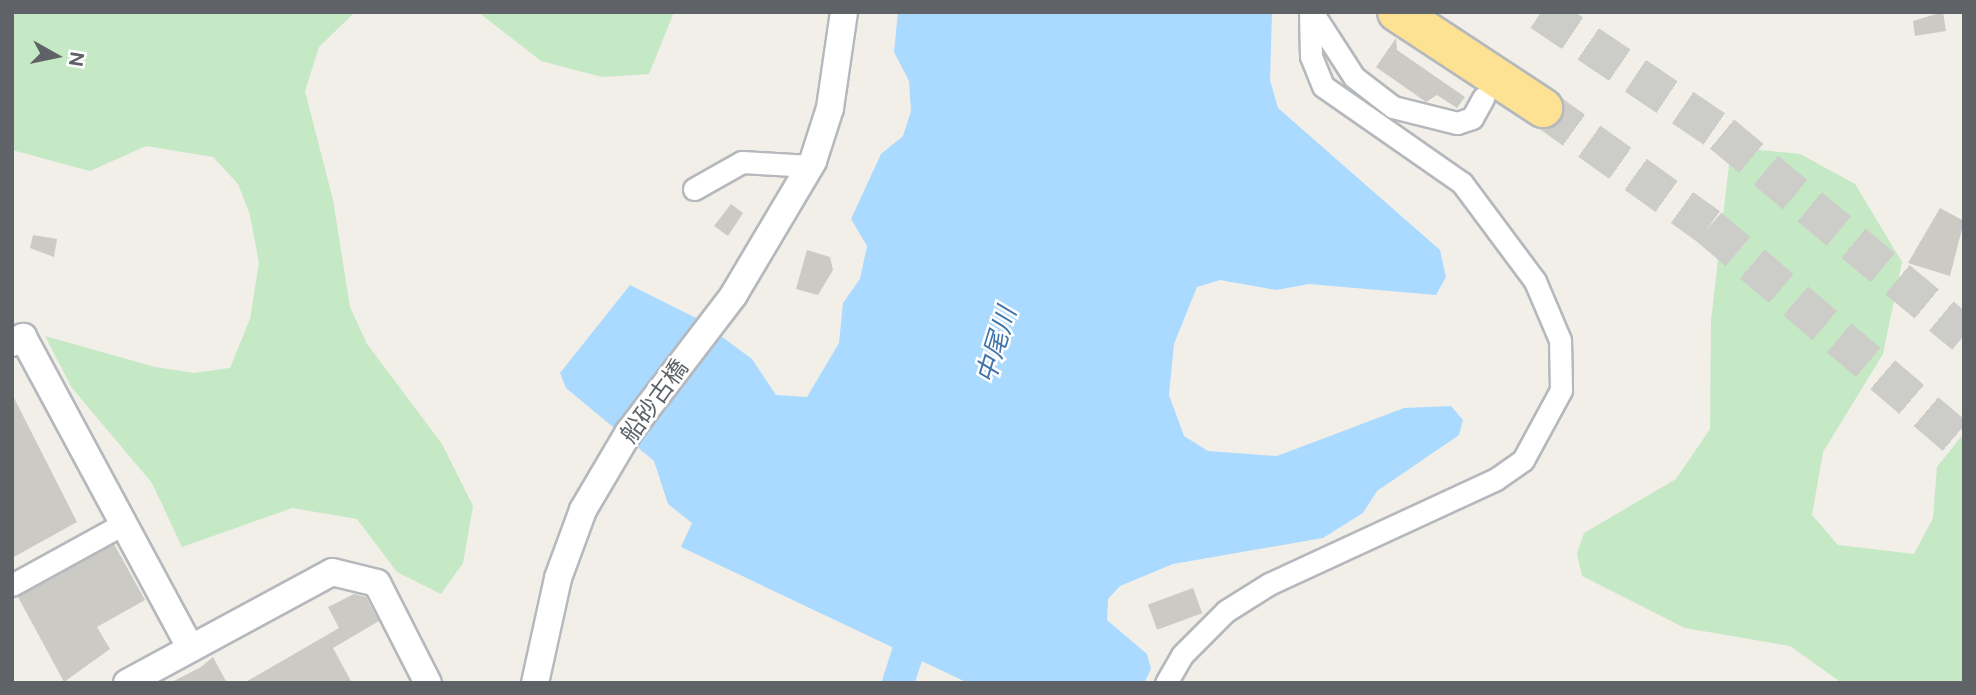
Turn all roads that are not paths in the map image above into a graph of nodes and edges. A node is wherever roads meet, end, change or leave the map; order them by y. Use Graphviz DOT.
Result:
graph roads {
  1 [pos="844,12"];
  2 [pos="1311,12"];
  3 [pos="1397,12"];
  4 [pos="1483,98"];
  5 [pos="1543,108"];
  6 [pos="810,166"];
  7 [pos="694,189"];
  8 [pos="12,343"];
  9 [pos="125,523"];
  10 [pos="12,585"];
  11 [pos="190,647"];
  12 [pos="127,683"];
  13 [pos="428,683"];
  14 [pos="535,683"];
  15 [pos="1166,683"];
  1 -- 6 [label="street, 船砂古橋"];
  2 -- 4 [label="street"];
  2 -- 15 [label="street"];
  3 -- 5 [label="highway"];
  6 -- 7 [label="street"];
  6 -- 14 [label="street, 船砂古橋"];
  8 -- 9 [label="street"];
  9 -- 10 [label="street"];
  9 -- 11 [label="street"];
  11 -- 12 [label="street"];
  11 -- 13 [label="street"];
}
